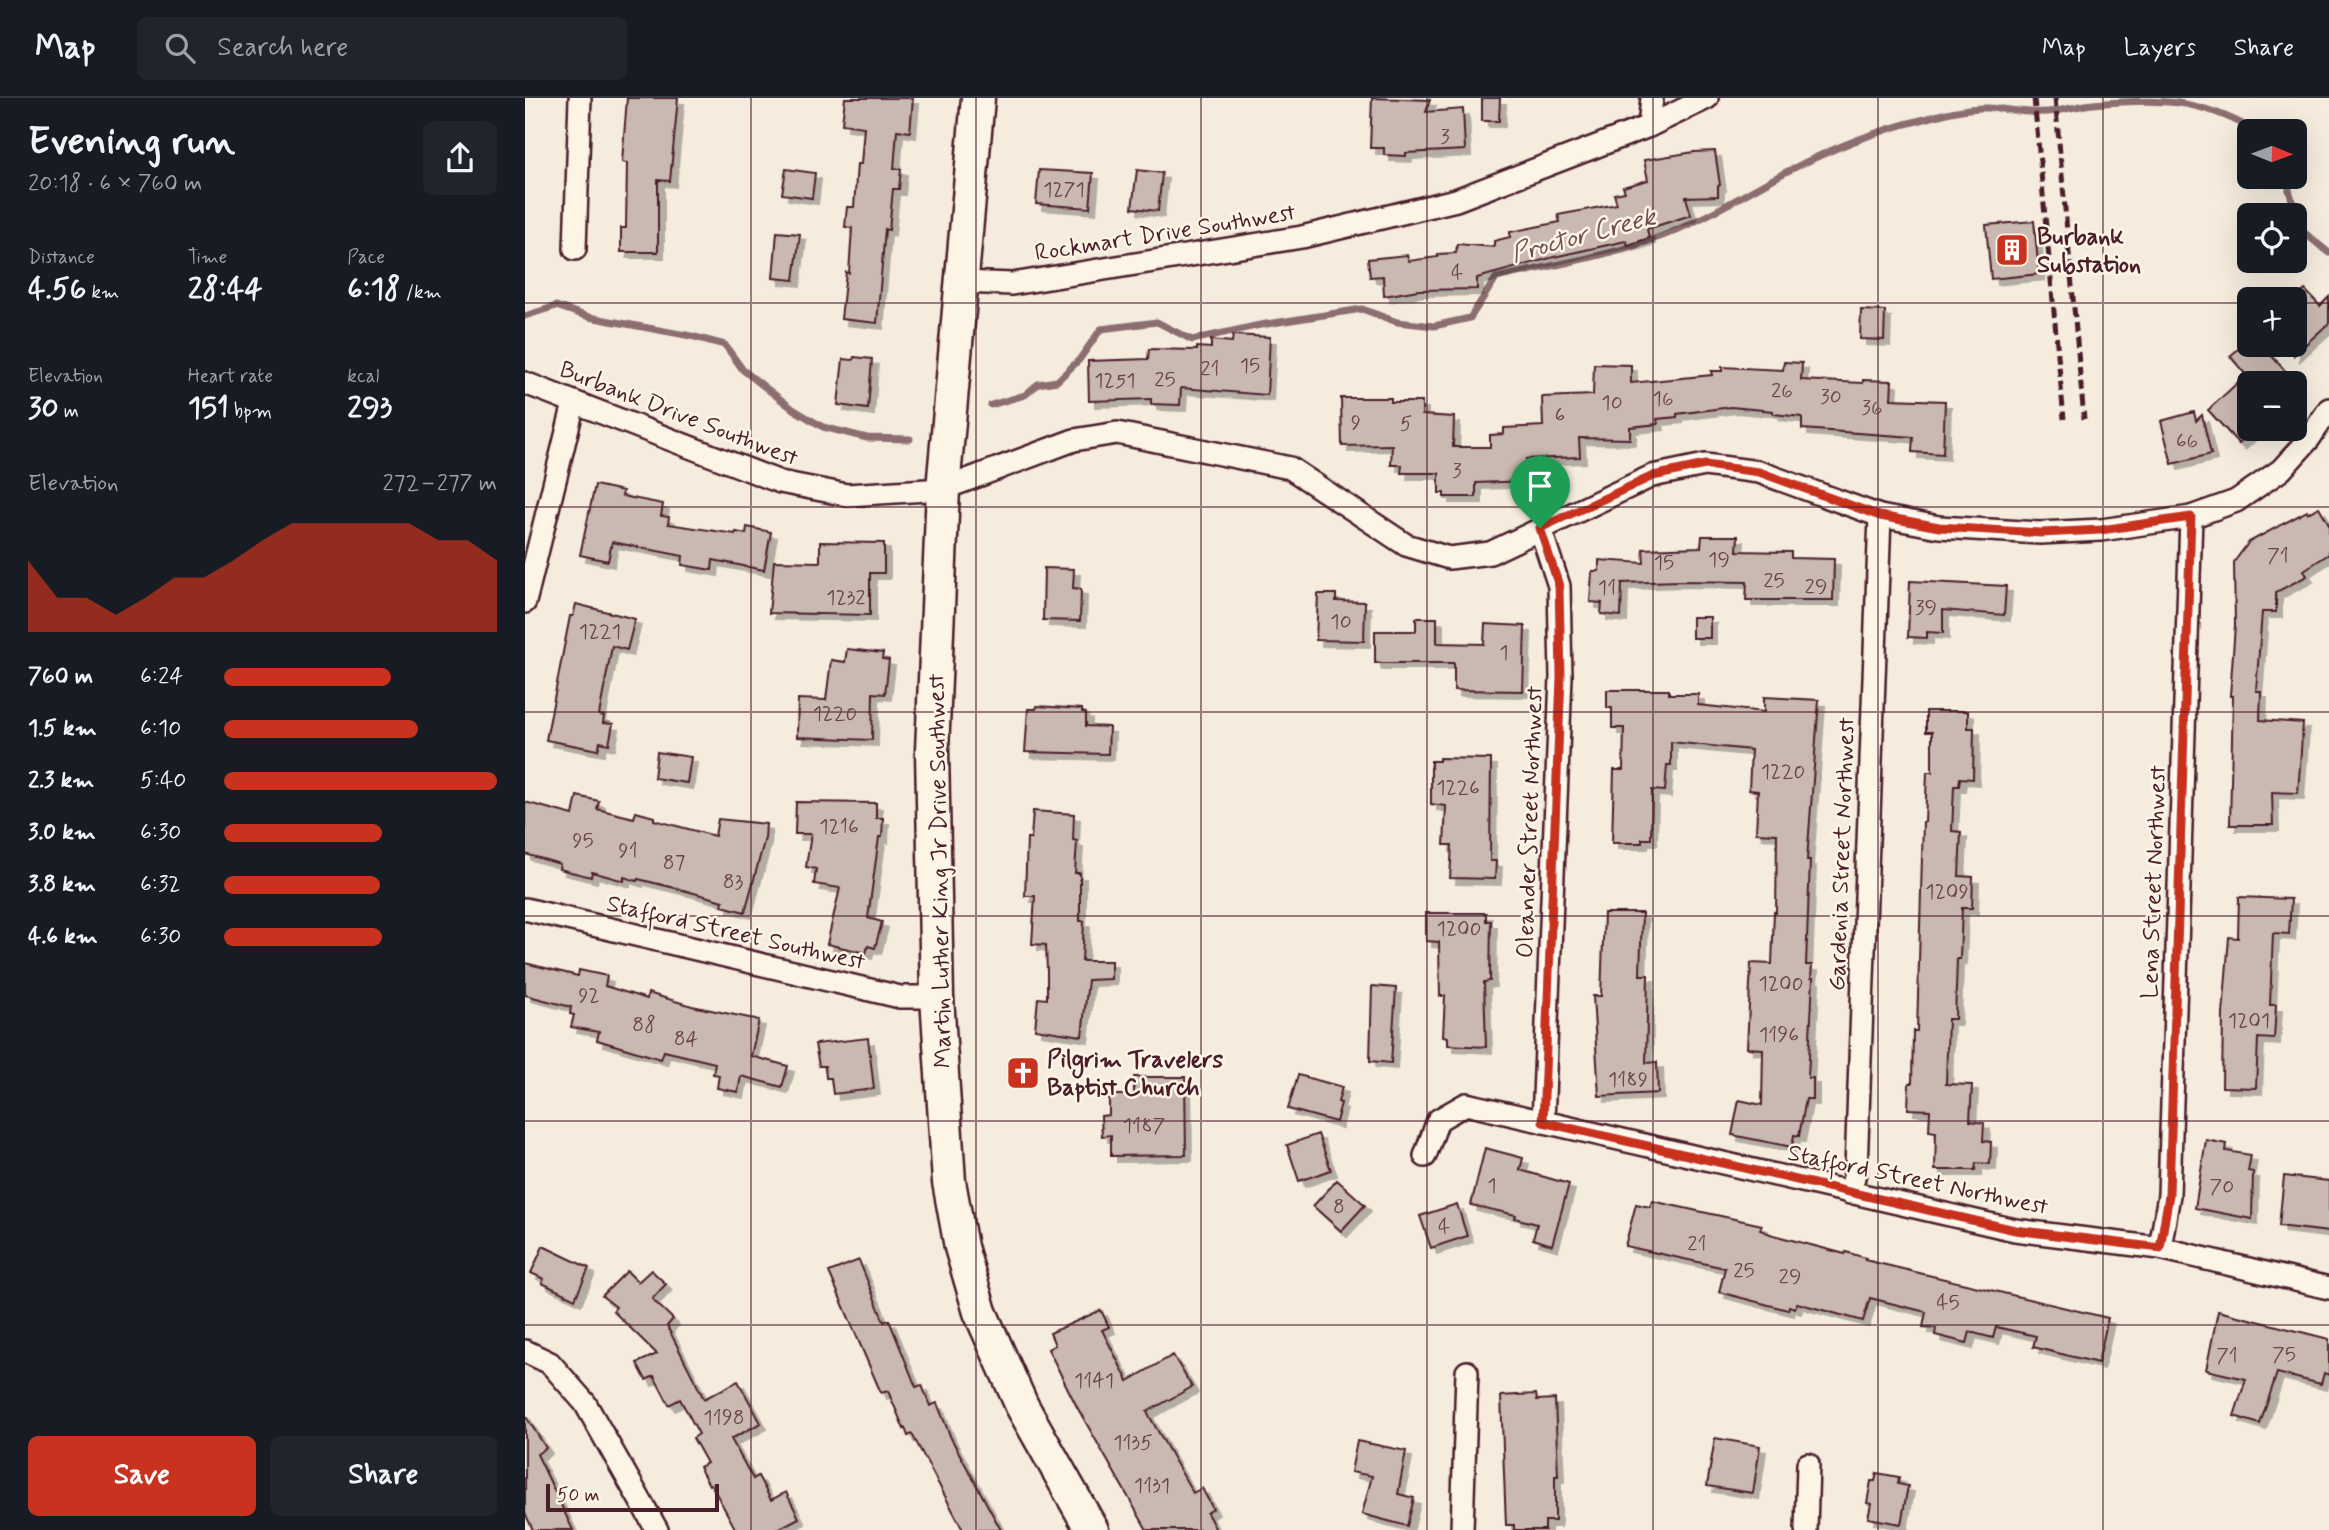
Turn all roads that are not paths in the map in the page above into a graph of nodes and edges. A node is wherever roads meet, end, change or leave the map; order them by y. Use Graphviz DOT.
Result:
graph roads {
  1 [pos="580,98"];
  2 [pos="978,98"];
  3 [pos="1652,98"];
  4 [pos="1707,98"];
  5 [pos="1649,126"];
  6 [pos="575,249"];
  7 [pos="961,282"];
  8 [pos="525,383"];
  9 [pos="574,402"];
  10 [pos="2329,409"];
  11 [pos="943,489"];
  12 [pos="1880,516"];
  13 [pos="2191,517"];
  14 [pos="1540,528"];
  15 [pos="525,602"];
  16 [pos="525,909"];
  17 [pos="937,997"];
  18 [pos="1543,1122"];
  19 [pos="1425,1156"];
  20 [pos="1850,1194"];
  21 [pos="2160,1248"];
  22 [pos="2329,1287"];
  23 [pos="525,1351"];
  24 [pos="1467,1372"];
  25 [pos="1808,1464"];
  26 [pos="657,1530"];
  27 [pos="1092,1530"];
  28 [pos="1462,1530"];
  29 [pos="1806,1530"];
  1 -- 6 [label="street"];
  2 -- 7 [label="main road, Martin Luther King Jr Drive Southwest"];
  3 -- 5 [label="street"];
  4 -- 5 [label="street, Rockmart Drive Southwest"];
  5 -- 7 [label="street, Rockmart Drive Southwest"];
  7 -- 11 [label="main road, Martin Luther King Jr Drive Southwest"];
  8 -- 9 [label="street, Burbank Drive Southwest"];
  9 -- 11 [label="street, Burbank Drive Southwest"];
  9 -- 15 [label="street"];
  10 -- 13 [label="street"];
  11 -- 14 [label="street, Burbank Drive Southwest"];
  11 -- 17 [label="main road, Martin Luther King Jr Drive Southwest"];
  12 -- 13 [label="street"];
  12 -- 14 [label="street"];
  12 -- 20 [label="street, Gardenia Street Northwest"];
  13 -- 21 [label="street, Lena Street Northwest"];
  14 -- 18 [label="street, Oleander Street Northwest"];
  16 -- 17 [label="street, Stafford Street Southwest"];
  17 -- 27 [label="main road, Martin Luther King Jr Drive Southwest"];
  18 -- 19 [label="street, Stafford Street Northwest"];
  18 -- 20 [label="street, Stafford Street Northwest"];
  20 -- 21 [label="street, Stafford Street Northwest"];
  21 -- 22 [label="street, Stafford Street Northwest"];
  23 -- 26 [label="street"];
  24 -- 28 [label="street"];
  25 -- 29 [label="street"];
}
